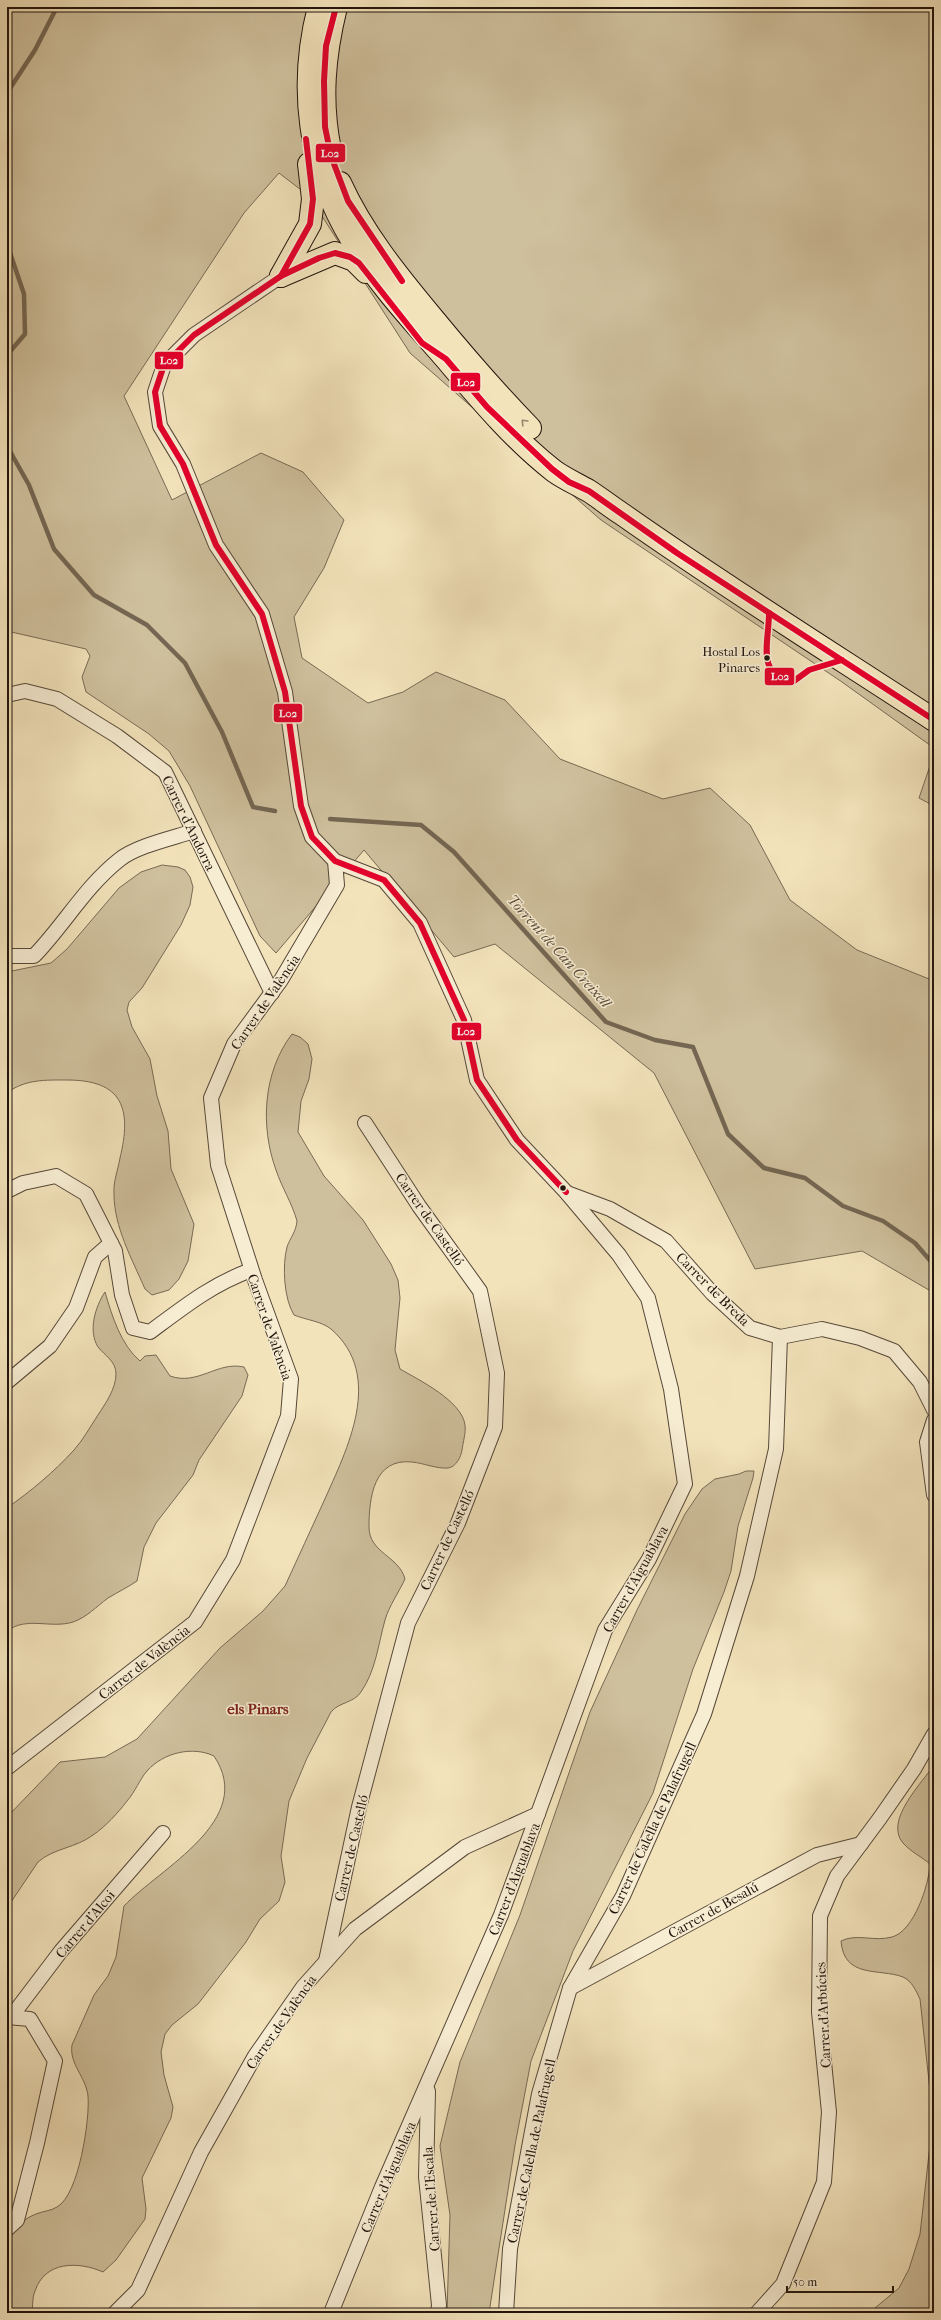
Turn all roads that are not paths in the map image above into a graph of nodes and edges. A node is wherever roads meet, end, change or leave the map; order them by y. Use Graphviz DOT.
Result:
graph roads {
  1 [pos="320,7"];
  2 [pos="336,7"];
  3 [pos="326,46"];
  4 [pos="308,76"];
  5 [pos="347,226"];
  6 [pos="306,232"];
  7 [pos="327,256"];
  8 [pos="281,276"];
  9 [pos="446,359"];
  10 [pos="486,384"];
  11 [pos="589,491"];
  12 [pos="7,695"];
  13 [pos="934,720"];
  14 [pos="194,831"];
  15 [pos="335,861"];
  16 [pos="7,956"];
  17 [pos="272,993"];
  18 [pos="366,1123"];
  19 [pos="7,1191"];
  20 [pos="566,1192"];
  21 [pos="110,1243"];
  22 [pos="251,1270"];
  23 [pos="780,1338"];
  24 [pos="7,1382"];
  25 [pos="934,1410"];
  26 [pos="934,1420"];
  27 [pos="934,1496"];
  28 [pos="934,1734"];
  29 [pos="7,1768"];
  30 [pos="538,1814"];
  31 [pos="164,1833"];
  32 [pos="861,1844"];
  33 [pos="326,1961"];
  34 [pos="570,1988"];
  35 [pos="9,2017"];
  36 [pos="428,2085"];
  37 [pos="7,2229"];
  38 [pos="115,2313"];
  39 [pos="331,2313"];
  40 [pos="438,2313"];
  41 [pos="506,2313"];
  42 [pos="757,2313"];
  1 -- 4 [label="main road"];
  2 -- 3 [label="main road"];
  3 -- 5 [label="main road"];
  3 -- 10 [label="main road"];
  4 -- 5 [label="main road"];
  4 -- 6 [label="main road"];
  5 -- 6 [label="main road"];
  5 -- 7 [label="main road"];
  5 -- 9 [label="main road"];
  5 -- 10 [label="main road"];
  6 -- 7 [label="main road"];
  6 -- 8 [label="main road"];
  7 -- 8 [label="main road"];
  7 -- 9 [label="main road"];
  8 -- 15 [label="street, Carrer d'Aiguablava"];
  9 -- 11 [label="main road"];
  11 -- 10 [label="main road, one-way"];
  11 -- 13 [label="main road"];
  12 -- 14 [label="street, Carrer d'Andorra"];
  14 -- 16 [label="street"];
  14 -- 17 [label="street, Carrer d'Andorra"];
  15 -- 17 [label="street, Carrer de València"];
  15 -- 20 [label="street, Carrer d'Aiguablava"];
  17 -- 22 [label="street, Carrer de València"];
  18 -- 33 [label="street, Carrer de Castelló"];
  19 -- 21 [label="street"];
  20 -- 23 [label="street, Carrer de Breda"];
  20 -- 30 [label="street, Carrer d'Aiguablava"];
  21 -- 22 [label="street"];
  21 -- 24 [label="street"];
  22 -- 29 [label="street, Carrer de València"];
  23 -- 25 [label="street"];
  23 -- 34 [label="street, Carrer de Calella de Palafrugell"];
  26 -- 27 [label="street"];
  28 -- 32 [label="street, Carrer d'Arbúcies"];
  30 -- 33 [label="street, Carrer de València"];
  30 -- 36 [label="street, Carrer d'Aiguablava"];
  31 -- 35 [label="street, Carrer d'Alcoi"];
  32 -- 34 [label="street, Carrer de Besalú"];
  32 -- 42 [label="street, Carrer d'Arbúcies"];
  33 -- 38 [label="street, Carrer de València"];
  34 -- 41 [label="street, Carrer de Calella de Palafrugell"];
  35 -- 37 [label="street"];
  36 -- 39 [label="street, Carrer d'Aiguablava"];
  36 -- 40 [label="street, Carrer de l'Escala"];
}
